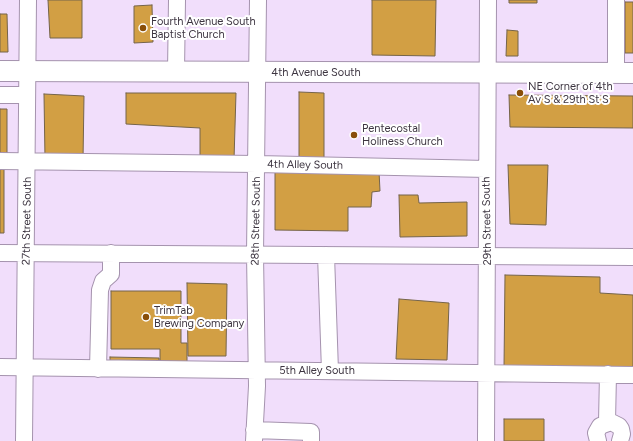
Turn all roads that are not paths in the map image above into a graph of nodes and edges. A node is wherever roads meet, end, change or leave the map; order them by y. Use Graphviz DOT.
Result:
graph roads {
  1 [pos="28,0"];
  2 [pos="177,0"];
  3 [pos="258,0"];
  4 [pos="488,0"];
  5 [pos="616,0"];
  6 [pos="0,71"];
  7 [pos="27,71"];
  8 [pos="176,72"];
  9 [pos="258,73"];
  10 [pos="624,73"];
  11 [pos="487,74"];
  12 [pos="0,95"];
  13 [pos="27,95"];
  14 [pos="0,161"];
  15 [pos="28,162"];
  16 [pos="257,164"];
  17 [pos="487,169"];
  18 [pos="0,253"];
  19 [pos="26,253"];
  20 [pos="112,253"];
  21 [pos="255,254"];
  22 [pos="326,255"];
  23 [pos="488,256"];
  24 [pos="633,257"];
  25 [pos="0,367"];
  26 [pos="24,367"];
  27 [pos="98,369"];
  28 [pos="256,370"];
  29 [pos="330,371"];
  30 [pos="487,372"];
  31 [pos="608,374"];
  32 [pos="633,375"];
  33 [pos="607,422"];
  34 [pos="254,436"];
  35 [pos="24,441"];
  36 [pos="311,441"];
  37 [pos="486,441"];
  38 [pos="598,441"];
  39 [pos="620,441"];
  1 -- 7 [label="street, 27th Street South"];
  2 -- 8 [label="street"];
  3 -- 9 [label="street, 28th Street South"];
  4 -- 11 [label="street, 29th Street South"];
  5 -- 10 [label="street"];
  6 -- 7 [label="main road, 4th Avenue South"];
  7 -- 8 [label="main road, 4th Avenue South"];
  7 -- 13 [label="street, 27th Street South"];
  8 -- 9 [label="main road, 4th Avenue South"];
  9 -- 11 [label="main road, 4th Avenue South"];
  9 -- 16 [label="street, 28th Street South"];
  10 -- 11 [label="main road, 4th Avenue South"];
  11 -- 17 [label="street, 29th Street South"];
  12 -- 13 [label="street"];
  13 -- 15 [label="street, 27th Street South"];
  14 -- 15 [label="street, 4th Alley South"];
  15 -- 16 [label="street, 4th Alley South"];
  15 -- 19 [label="street, 27th Street South"];
  16 -- 17 [label="street, 4th Alley South"];
  16 -- 21 [label="street, 28th Street South"];
  17 -- 23 [label="street, 29th Street South"];
  18 -- 19 [label="street"];
  19 -- 20 [label="street"];
  19 -- 26 [label="street, 27th Street South"];
  20 -- 21 [label="street"];
  20 -- 27 [label="street"];
  21 -- 22 [label="street"];
  21 -- 28 [label="street, 28th Street South"];
  22 -- 23 [label="street"];
  22 -- 29 [label="street"];
  23 -- 24 [label="street"];
  23 -- 30 [label="street, 29th Street South"];
  25 -- 26 [label="street, 5th Alley South"];
  26 -- 27 [label="street, 5th Alley South"];
  26 -- 35 [label="street, 27th Street South"];
  27 -- 28 [label="street, 5th Alley South"];
  28 -- 29 [label="street, 5th Alley South"];
  28 -- 34 [label="street, 28th Street South"];
  29 -- 30 [label="street, 5th Alley South"];
  30 -- 31 [label="street, 5th Alley South"];
  30 -- 37 [label="street, 29th Street South"];
  31 -- 32 [label="street, 5th Alley South"];
  31 -- 33 [label="street"];
  33 -- 38 [label="street"];
  33 -- 39 [label="street"];
  34 -- 36 [label="street"];
}
